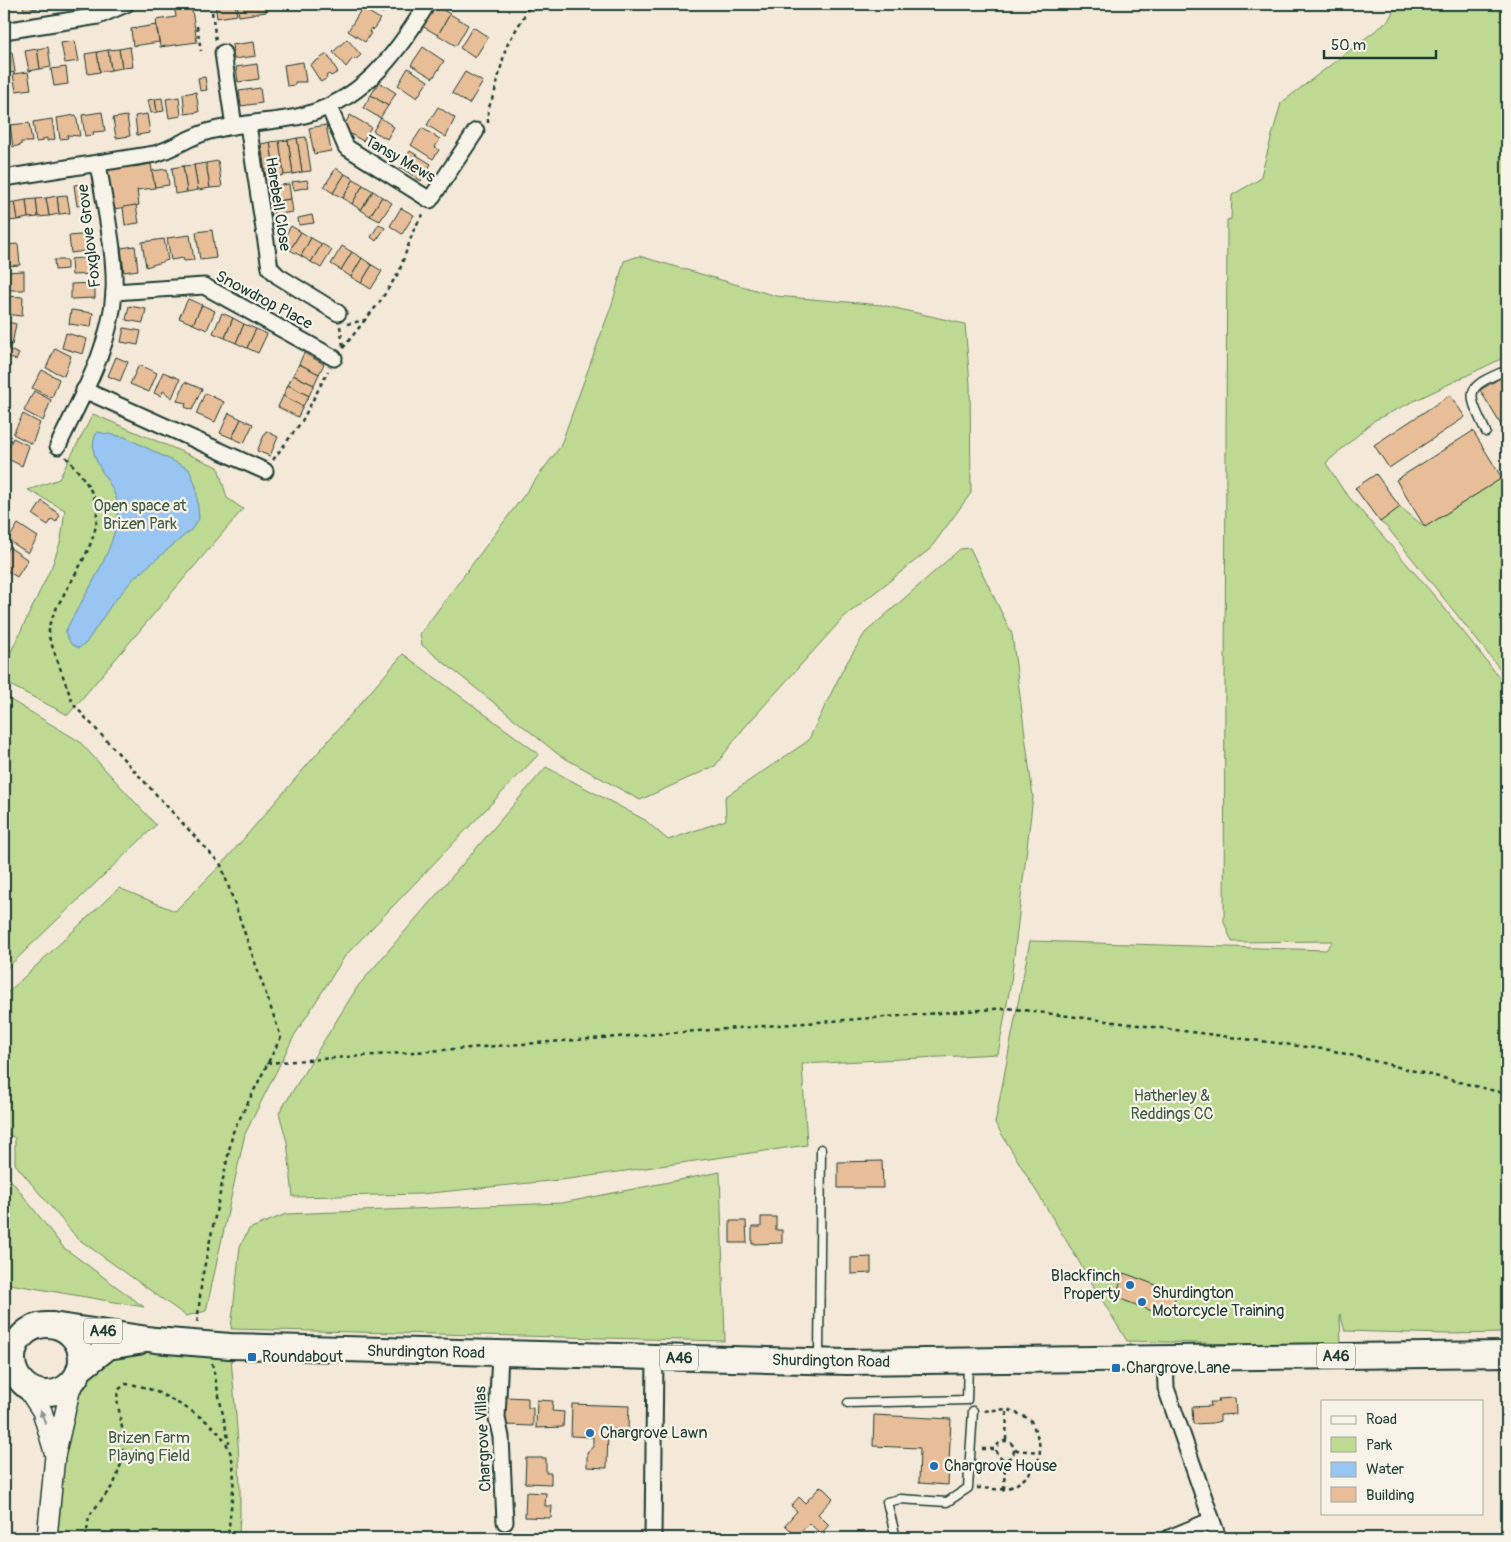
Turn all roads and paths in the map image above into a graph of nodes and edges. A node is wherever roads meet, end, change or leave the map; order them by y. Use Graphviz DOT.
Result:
graph roads {
  1 [pos="126,4"];
  2 [pos="427,4"];
  3 [pos="531,4"];
  4 [pos="197,26"];
  5 [pos="4,31"];
  6 [pos="201,51"];
  7 [pos="223,53"];
  8 [pos="329,107"];
  9 [pos="241,125"];
  10 [pos="482,130"];
  11 [pos="98,163"];
  12 [pos="4,178"];
  13 [pos="430,200"];
  14 [pos="114,292"];
  15 [pos="337,320"];
  16 [pos="365,320"];
  17 [pos="339,353"];
  18 [pos="1507,370"];
  19 [pos="84,390"];
  20 [pos="1486,432"];
  21 [pos="58,446"];
  22 [pos="265,471"];
  23 [pos="267,1063"];
  24 [pos="1507,1094"];
  25 [pos="821,1148"];
  26 [pos="52,1325"];
  27 [pos="15,1332"];
  28 [pos="155,1340"];
  29 [pos="201,1344"];
  30 [pos="500,1354"];
  31 [pos="1507,1354"];
  32 [pos="655,1358"];
  33 [pos="1165,1358"];
  34 [pos="968,1360"];
  35 [pos="819,1361"];
  36 [pos="14,1373"];
  37 [pos="76,1376"];
  38 [pos="848,1403"];
  39 [pos="1007,1409"];
  40 [pos="972,1411"];
  41 [pos="1006,1440"];
  42 [pos="229,1445"];
  43 [pos="1015,1450"];
  44 [pos="1040,1452"];
  45 [pos="55,1456"];
  46 [pos="1005,1460"];
  47 [pos="968,1488"];
  48 [pos="1004,1489"];
  49 [pos="1210,1521"];
  50 [pos="505,1522"];
  51 [pos="47,1538"];
  52 [pos="86,1538"];
  53 [pos="228,1538"];
  54 [pos="653,1538"];
  55 [pos="896,1538"];
  56 [pos="1169,1538"];
  57 [pos="1218,1538"];
  1 -- 5 [label="street"];
  2 -- 8 [label="street"];
  3 -- 10 [label="path"];
  4 -- 6 [label="path"];
  7 -- 9 [label="street, Harebell Close"];
  8 -- 9 [label="street"];
  8 -- 13 [label="street, Tansy Mews"];
  9 -- 11 [label="street"];
  9 -- 15 [label="street, Harebell Close"];
  10 -- 13 [label="street, Tansy Mews"];
  11 -- 12 [label="street"];
  11 -- 14 [label="street, Foxglove Grove"];
  13 -- 16 [label="path"];
  14 -- 17 [label="street, Snowdrop Place"];
  14 -- 19 [label="street, Foxglove Grove"];
  15 -- 16 [label="path"];
  15 -- 17 [label="path"];
  16 -- 17 [label="path"];
  17 -- 22 [label="path"];
  18 -- 20 [label="lane"];
  19 -- 21 [label="street, Foxglove Grove"];
  19 -- 22 [label="street"];
  21 -- 23 [label="path"];
  23 -- 24 [label="path"];
  23 -- 29 [label="path"];
  25 -- 35 [label="lane"];
  26 -- 27 [label="main road"];
  26 -- 28 [label="main road, Shurdington Road / A46"];
  26 -- 37 [label="main road"];
  27 -- 36 [label="main road"];
  28 -- 29 [label="main road, Shurdington Road / A46"];
  28 -- 37 [label="main road, Shurdington Road / A46"];
  29 -- 30 [label="main road, Shurdington Road / A46"];
  29 -- 42 [label="path"];
  30 -- 32 [label="main road, Shurdington Road / A46"];
  30 -- 50 [label="street, Chargrove Villas"];
  31 -- 33 [label="main road, Shurdington Road / A46"];
  32 -- 35 [label="main road, Shurdington Road / A46"];
  32 -- 54 [label="street"];
  33 -- 34 [label="main road, Shurdington Road / A46"];
  33 -- 49 [label="street"];
  34 -- 35 [label="main road, Shurdington Road / A46"];
  34 -- 38 [label="lane"];
  36 -- 37 [label="main road"];
  45 -- 36 [label="street, one-way"];
  37 -- 45 [label="street"];
  39 -- 40 [label="path"];
  39 -- 41 [label="path"];
  39 -- 44 [label="path"];
  40 -- 47 [label="lane"];
  41 -- 43 [label="path"];
  41 -- 46 [label="path"];
  42 -- 52 [label="path"];
  42 -- 53 [label="path"];
  43 -- 44 [label="path"];
  43 -- 46 [label="path"];
  44 -- 48 [label="path"];
  45 -- 51 [label="street"];
  46 -- 48 [label="path"];
  47 -- 48 [label="path"];
  47 -- 55 [label="lane"];
  49 -- 56 [label="street"];
  49 -- 57 [label="street"];
}
